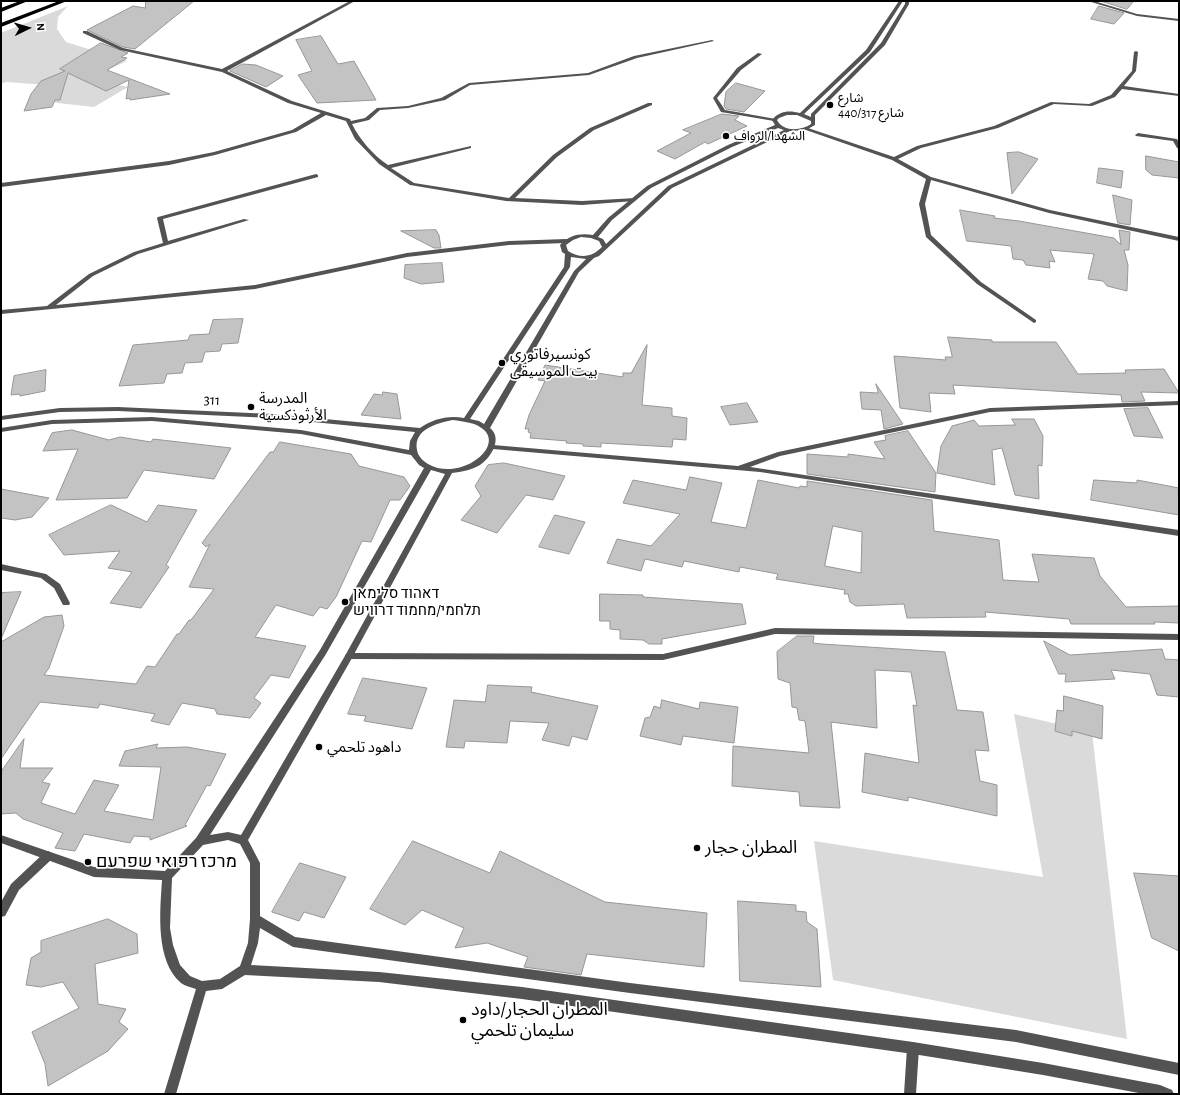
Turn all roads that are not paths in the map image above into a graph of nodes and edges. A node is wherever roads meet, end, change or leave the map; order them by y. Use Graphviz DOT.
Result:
graph roads {
  1 [pos="25,1"];
  2 [pos="64,1"];
  3 [pos="353,1"];
  4 [pos="901,1"];
  5 [pos="907,1"];
  6 [pos="1090,1"];
  7 [pos="1,10"];
  8 [pos="1179,20"];
  9 [pos="1,25"];
  10 [pos="85,32"];
  11 [pos="712,41"];
  12 [pos="1136,52"];
  13 [pos="760,54"];
  14 [pos="223,71"];
  15 [pos="1121,87"];
  16 [pos="1179,95"];
  17 [pos="650,104"];
  18 [pos="325,113"];
  19 [pos="801,114"];
  20 [pos="774,120"];
  21 [pos="812,120"];
  22 [pos="350,123"];
  23 [pos="778,126"];
  24 [pos="806,129"];
  25 [pos="789,130"];
  26 [pos="1138,135"];
  27 [pos="1179,146"];
  28 [pos="469,147"];
  29 [pos="894,159"];
  30 [pos="387,167"];
  31 [pos="316,176"];
  32 [pos="928,178"];
  33 [pos="1,185"];
  34 [pos="511,199"];
  35 [pos="634,199"];
  36 [pos="246,220"];
  37 [pos="595,237"];
  38 [pos="1179,239"];
  39 [pos="566,241"];
  40 [pos="166,244"];
  41 [pos="605,247"];
  42 [pos="568,254"];
  43 [pos="591,257"];
  44 [pos="49,307"];
  45 [pos="1,312"];
  46 [pos="1034,321"];
  47 [pos="1179,404"];
  48 [pos="1,418"];
  49 [pos="467,419"];
  50 [pos="486,428"];
  51 [pos="1,430"];
  52 [pos="421,430"];
  53 [pos="493,447"];
  54 [pos="412,453"];
  55 [pos="428,468"];
  56 [pos="739,468"];
  57 [pos="450,471"];
  58 [pos="1179,533"];
  59 [pos="1,567"];
  60 [pos="66,603"];
  61 [pos="1179,637"];
  62 [pos="349,656"];
  63 [pos="1,839"];
  64 [pos="243,840"];
  65 [pos="200,841"];
  66 [pos="48,856"];
  67 [pos="167,876"];
  68 [pos="1,912"];
  69 [pos="256,919"];
  70 [pos="244,970"];
  71 [pos="202,986"];
  72 [pos="913,1048"];
  73 [pos="1179,1069"];
  74 [pos="170,1094"];
  75 [pos="910,1094"];
  76 [pos="1168,1094"];
  1 -- 7 [label="highway"];
  2 -- 9 [label="highway"];
  3 -- 14 [label="street"];
  4 -- 19 [label="street"];
  5 -- 21 [label="street"];
  6 -- 8 [label="street"];
  10 -- 14 [label="street"];
  11 -- 22 [label="street"];
  12 -- 15 [label="street"];
  13 -- 20 [label="street"];
  14 -- 18 [label="street"];
  15 -- 16 [label="street"];
  15 -- 29 [label="street"];
  17 -- 34 [label="street"];
  18 -- 22 [label="street"];
  18 -- 33 [label="street"];
  19 -- 20 [label="street"];
  19 -- 21 [label="street"];
  20 -- 23 [label="street"];
  21 -- 24 [label="street"];
  22 -- 30 [label="street"];
  23 -- 25 [label="street"];
  23 -- 35 [label="street"];
  24 -- 25 [label="street"];
  24 -- 29 [label="street"];
  25 -- 41 [label="street"];
  26 -- 27 [label="street"];
  28 -- 30 [label="street"];
  29 -- 32 [label="street"];
  30 -- 34 [label="street"];
  31 -- 40 [label="street"];
  32 -- 38 [label="street"];
  32 -- 46 [label="street"];
  34 -- 35 [label="street"];
  35 -- 37 [label="street"];
  36 -- 40 [label="street"];
  37 -- 39 [label="street"];
  37 -- 41 [label="street"];
  39 -- 42 [label="street"];
  39 -- 44 [label="street"];
  40 -- 44 [label="street"];
  41 -- 43 [label="street"];
  42 -- 43 [label="street"];
  42 -- 49 [label="street"];
  43 -- 50 [label="street"];
  44 -- 45 [label="street"];
  47 -- 56 [label="street"];
  48 -- 52 [label="street, 311"];
  49 -- 50 [label="street"];
  49 -- 52 [label="street"];
  50 -- 53 [label="street"];
  51 -- 54 [label="street, 311"];
  52 -- 54 [label="street"];
  53 -- 56 [label="street"];
  53 -- 57 [label="street"];
  54 -- 55 [label="street"];
  55 -- 57 [label="street"];
  55 -- 65 [label="street"];
  56 -- 58 [label="street"];
  57 -- 62 [label="street"];
  59 -- 60 [label="street"];
  61 -- 62 [label="street"];
  62 -- 64 [label="street"];
  63 -- 66 [label="street"];
  64 -- 65 [label="street"];
  64 -- 69 [label="street"];
  65 -- 67 [label="street"];
  66 -- 67 [label="street"];
  66 -- 68 [label="street"];
  67 -- 71 [label="street"];
  69 -- 70 [label="street"];
  69 -- 73 [label="street"];
  70 -- 71 [label="street"];
  70 -- 72 [label="street"];
  71 -- 74 [label="street"];
  72 -- 75 [label="street"];
  72 -- 76 [label="street"];
}
